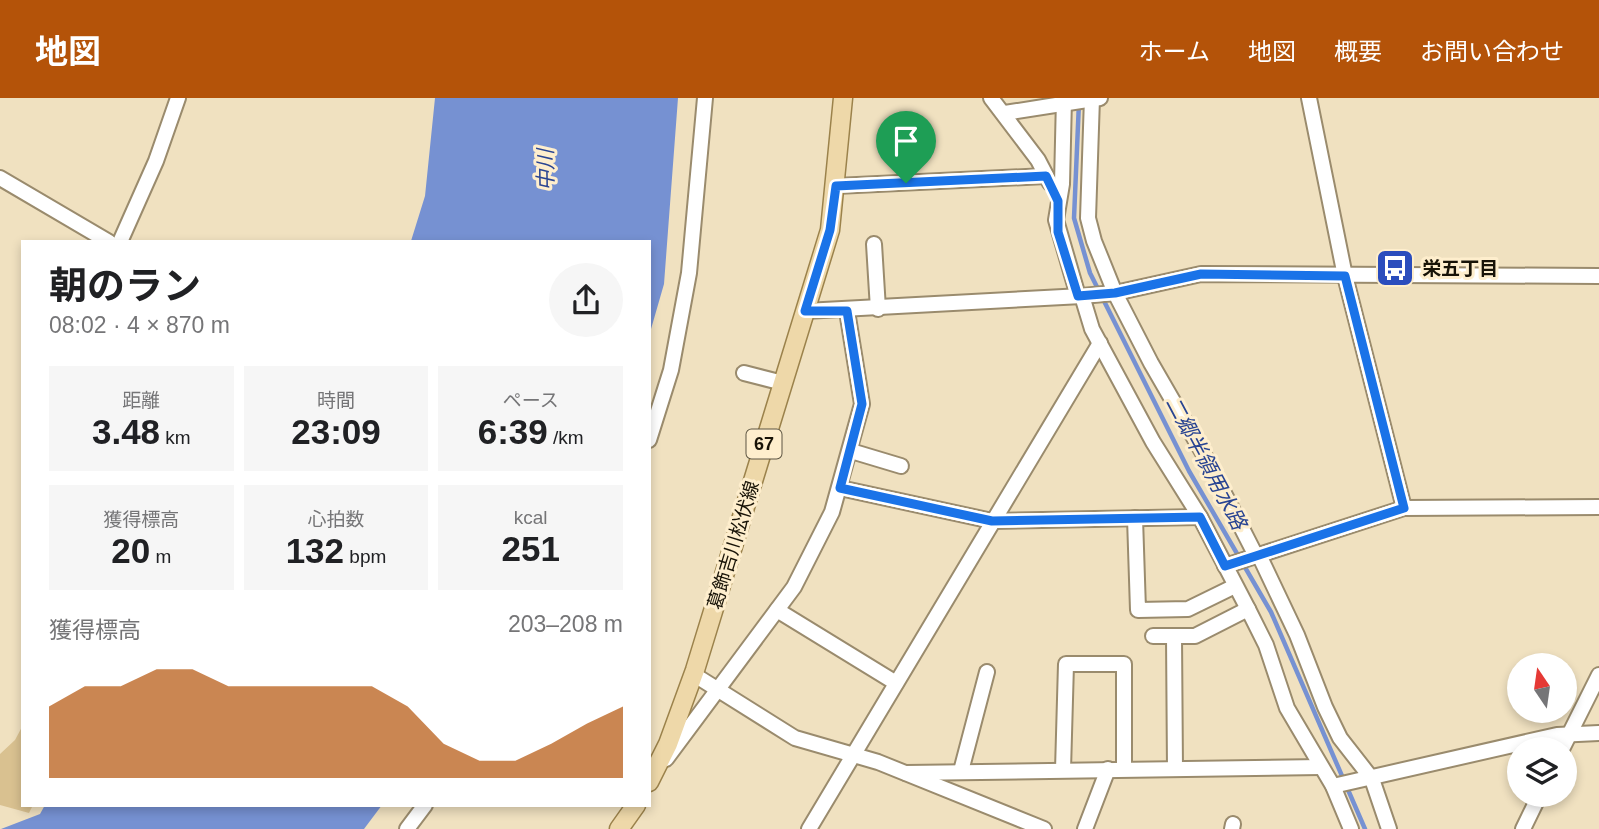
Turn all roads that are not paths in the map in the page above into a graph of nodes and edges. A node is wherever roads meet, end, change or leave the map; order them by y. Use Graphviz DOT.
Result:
graph roads {
  1 [pos="178,98"];
  2 [pos="705,98"];
  3 [pos="843,98"];
  4 [pos="991,98"];
  5 [pos="1092,98"];
  6 [pos="1100,98"];
  7 [pos="1309,98"];
  8 [pos="1064,101"];
  9 [pos="1005,113"];
  10 [pos="1046,176"];
  11 [pos="0,178"];
  12 [pos="836,186"];
  13 [pos="1058,201"];
  14 [pos="107,240"];
  15 [pos="121,240"];
  16 [pos="874,244"];
  17 [pos="1345,276"];
  18 [pos="1599,276"];
  19 [pos="1115,293"];
  20 [pos="1080,296"];
  21 [pos="878,309"];
  22 [pos="805,311"];
  23 [pos="847,311"];
  24 [pos="1100,343"];
  25 [pos="744,373"];
  26 [pos="783,383"];
  27 [pos="651,434"];
  28 [pos="851,451"];
  29 [pos="901,466"];
  30 [pos="840,488"];
  31 [pos="1599,507"];
  32 [pos="1404,508"];
  33 [pos="1200,517"];
  34 [pos="1135,518"];
  35 [pos="992,521"];
  36 [pos="1256,556"];
  37 [pos="1225,566"];
  38 [pos="1235,586"];
  39 [pos="1248,609"];
  40 [pos="777,610"];
  41 [pos="1153,636"];
  42 [pos="1174,636"];
  43 [pos="987,672"];
  44 [pos="693,674"];
  45 [pos="1599,675"];
  46 [pos="896,683"];
  47 [pos="719,689"];
  48 [pos="1599,733"];
  49 [pos="1569,734"];
  50 [pos="1568,737"];
  51 [pos="853,755"];
  52 [pos="1321,767"];
  53 [pos="1108,769"];
  54 [pos="1124,769"];
  55 [pos="1175,769"];
  56 [pos="1063,770"];
  57 [pos="961,771"];
  58 [pos="906,773"];
  59 [pos="651,779"];
  60 [pos="1372,779"];
  61 [pos="1333,786"];
  62 [pos="424,807"];
  63 [pos="635,807"];
  64 [pos="1534,807"];
  65 [pos="1014,823"];
  66 [pos="408,829"];
  67 [pos="619,829"];
  68 [pos="809,829"];
  69 [pos="1044,829"];
  70 [pos="1085,829"];
  71 [pos="1351,829"];
  72 [pos="1389,829"];
  73 [pos="1523,829"];
  1 -- 15 [label="street"];
  2 -- 27 [label="street"];
  3 -- 12 [label="main road, 葛飾吉川松伏線 / 67"];
  4 -- 9 [label="street"];
  5 -- 6 [label="street"];
  5 -- 8 [label="street"];
  5 -- 19 [label="street"];
  7 -- 17 [label="street"];
  8 -- 9 [label="street"];
  8 -- 13 [label="street"];
  9 -- 10 [label="street"];
  10 -- 12 [label="street"];
  10 -- 13 [label="street"];
  11 -- 14 [label="street"];
  12 -- 22 [label="main road, 葛飾吉川松伏線 / 67"];
  13 -- 20 [label="street"];
  16 -- 21 [label="street"];
  17 -- 18 [label="street"];
  17 -- 19 [label="street"];
  17 -- 32 [label="street"];
  19 -- 20 [label="street"];
  19 -- 36 [label="street"];
  20 -- 21 [label="street"];
  20 -- 24 [label="street"];
  21 -- 23 [label="street"];
  22 -- 23 [label="street"];
  22 -- 26 [label="main road, 葛飾吉川松伏線 / 67"];
  23 -- 28 [label="street"];
  24 -- 33 [label="street"];
  24 -- 35 [label="street"];
  25 -- 26 [label="street"];
  26 -- 44 [label="main road, 葛飾吉川松伏線 / 67"];
  28 -- 29 [label="street"];
  28 -- 30 [label="street"];
  30 -- 35 [label="street"];
  30 -- 40 [label="street"];
  31 -- 32 [label="street"];
  32 -- 36 [label="street"];
  33 -- 34 [label="street"];
  33 -- 37 [label="street"];
  34 -- 35 [label="street"];
  34 -- 38 [label="street"];
  35 -- 46 [label="street"];
  36 -- 37 [label="street"];
  36 -- 60 [label="street"];
  37 -- 38 [label="street"];
  38 -- 39 [label="street"];
  39 -- 42 [label="street"];
  39 -- 52 [label="street"];
  40 -- 46 [label="street"];
  40 -- 47 [label="street"];
  41 -- 42 [label="street"];
  42 -- 55 [label="street"];
  43 -- 57 [label="street"];
  44 -- 47 [label="street"];
  44 -- 59 [label="main road, 葛飾吉川松伏線 / 67"];
  45 -- 49 [label="street"];
  46 -- 51 [label="street"];
  47 -- 51 [label="street"];
  47 -- 59 [label="street"];
  48 -- 49 [label="street"];
  49 -- 50 [label="street"];
  49 -- 60 [label="street"];
  51 -- 58 [label="street"];
  51 -- 68 [label="street"];
  52 -- 55 [label="street"];
  52 -- 61 [label="street"];
  53 -- 54 [label="street"];
  53 -- 56 [label="street"];
  53 -- 70 [label="street"];
  54 -- 55 [label="street"];
  54 -- 56 [label="street"];
  56 -- 57 [label="street"];
  57 -- 58 [label="street"];
  58 -- 65 [label="street"];
  60 -- 61 [label="street"];
  60 -- 72 [label="street"];
  61 -- 71 [label="street"];
  62 -- 66 [label="street"];
  63 -- 67 [label="main road"];
  64 -- 73 [label="street"];
  65 -- 69 [label="street"];
}
